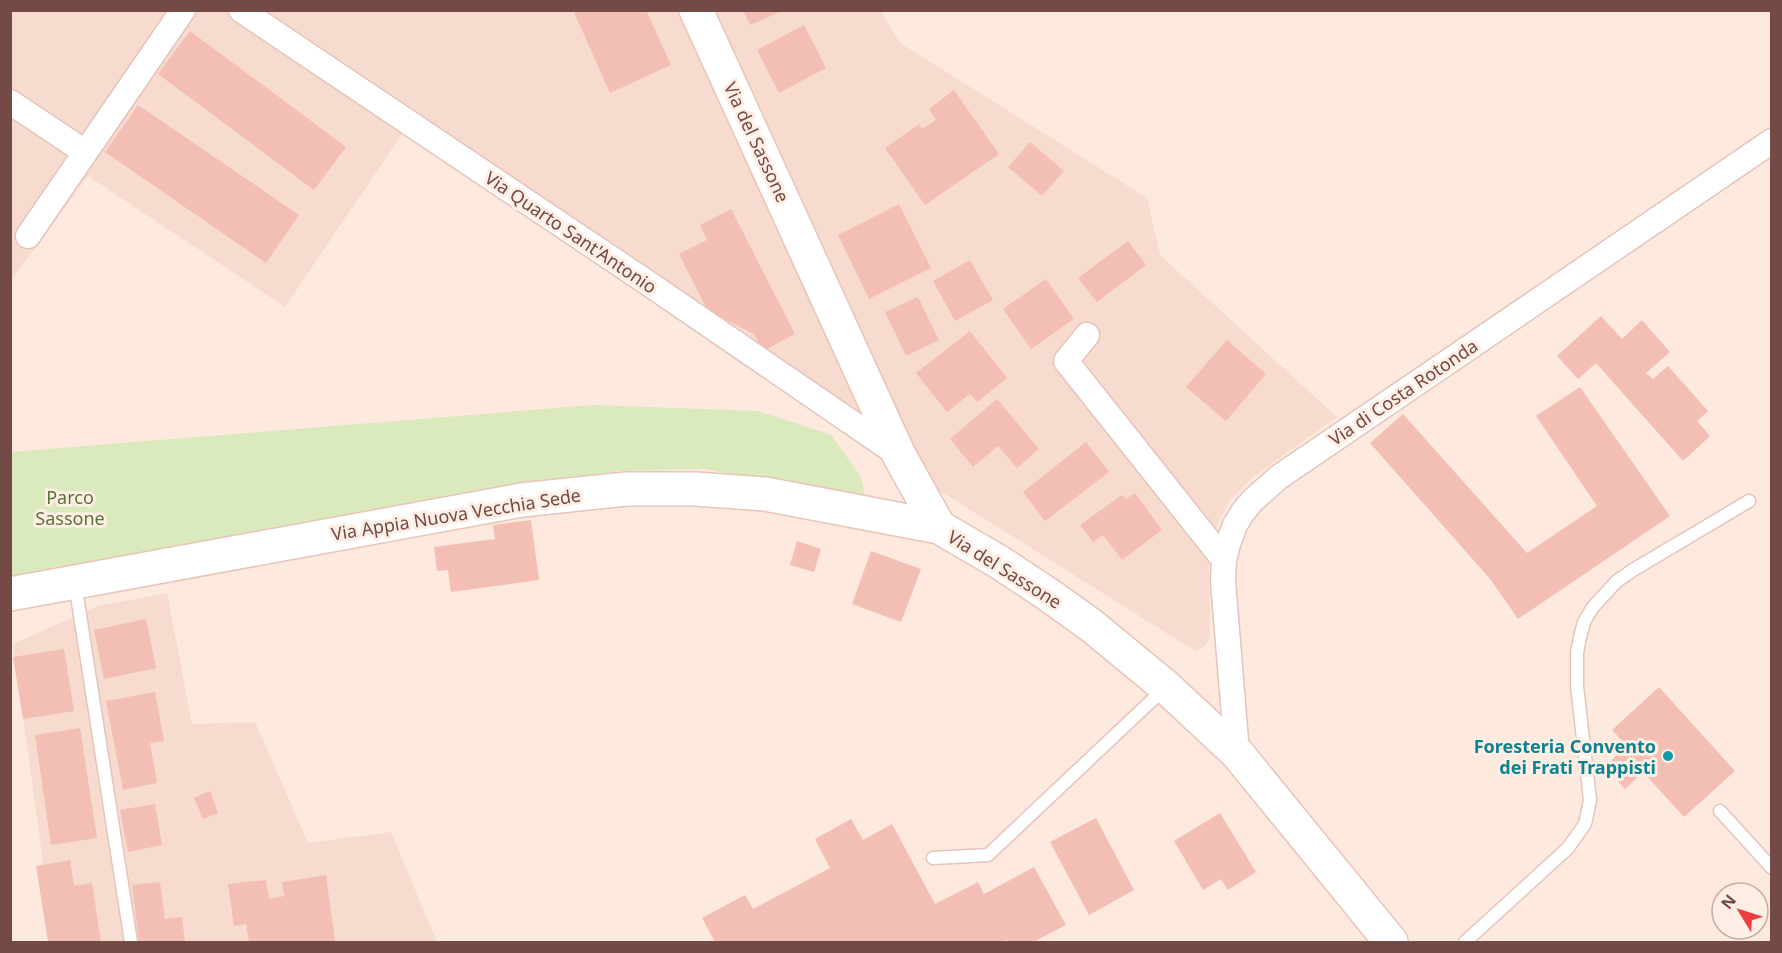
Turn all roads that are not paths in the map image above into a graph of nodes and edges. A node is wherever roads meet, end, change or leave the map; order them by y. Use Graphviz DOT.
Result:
graph roads {
  1 [pos="183,10"];
  2 [pos="241,10"];
  3 [pos="696,10"];
  4 [pos="10,102"];
  5 [pos="1772,141"];
  6 [pos="85,152"];
  7 [pos="28,236"];
  8 [pos="1087,335"];
  9 [pos="899,456"];
  10 [pos="1749,501"];
  11 [pos="939,527"];
  12 [pos="1224,560"];
  13 [pos="75,581"];
  14 [pos="10,594"];
  15 [pos="1166,687"];
  16 [pos="1237,753"];
  17 [pos="1720,811"];
  18 [pos="933,858"];
  19 [pos="1772,868"];
  20 [pos="131,942"];
  21 [pos="1391,942"];
  22 [pos="1465,942"];
  1 -- 6 [label="street"];
  2 -- 9 [label="street, Via Quarto Sant'Antonio"];
  3 -- 9 [label="main road, Via del Sassone"];
  4 -- 6 [label="street"];
  5 -- 12 [label="street, Via di Costa Rotonda"];
  6 -- 7 [label="street"];
  8 -- 12 [label="street"];
  9 -- 11 [label="main road, Via del Sassone"];
  10 -- 22 [label="lane"];
  11 -- 13 [label="main road, Via Appia Nuova Vecchia Sede"];
  11 -- 15 [label="main road, Via del Sassone"];
  12 -- 16 [label="street, Via di Costa Rotonda"];
  13 -- 14 [label="main road, Via Appia Nuova Vecchia Sede"];
  13 -- 20 [label="lane"];
  15 -- 16 [label="main road, Via del Sassone"];
  15 -- 18 [label="lane"];
  16 -- 21 [label="main road, Via del Sassone"];
  17 -- 19 [label="lane"];
}
